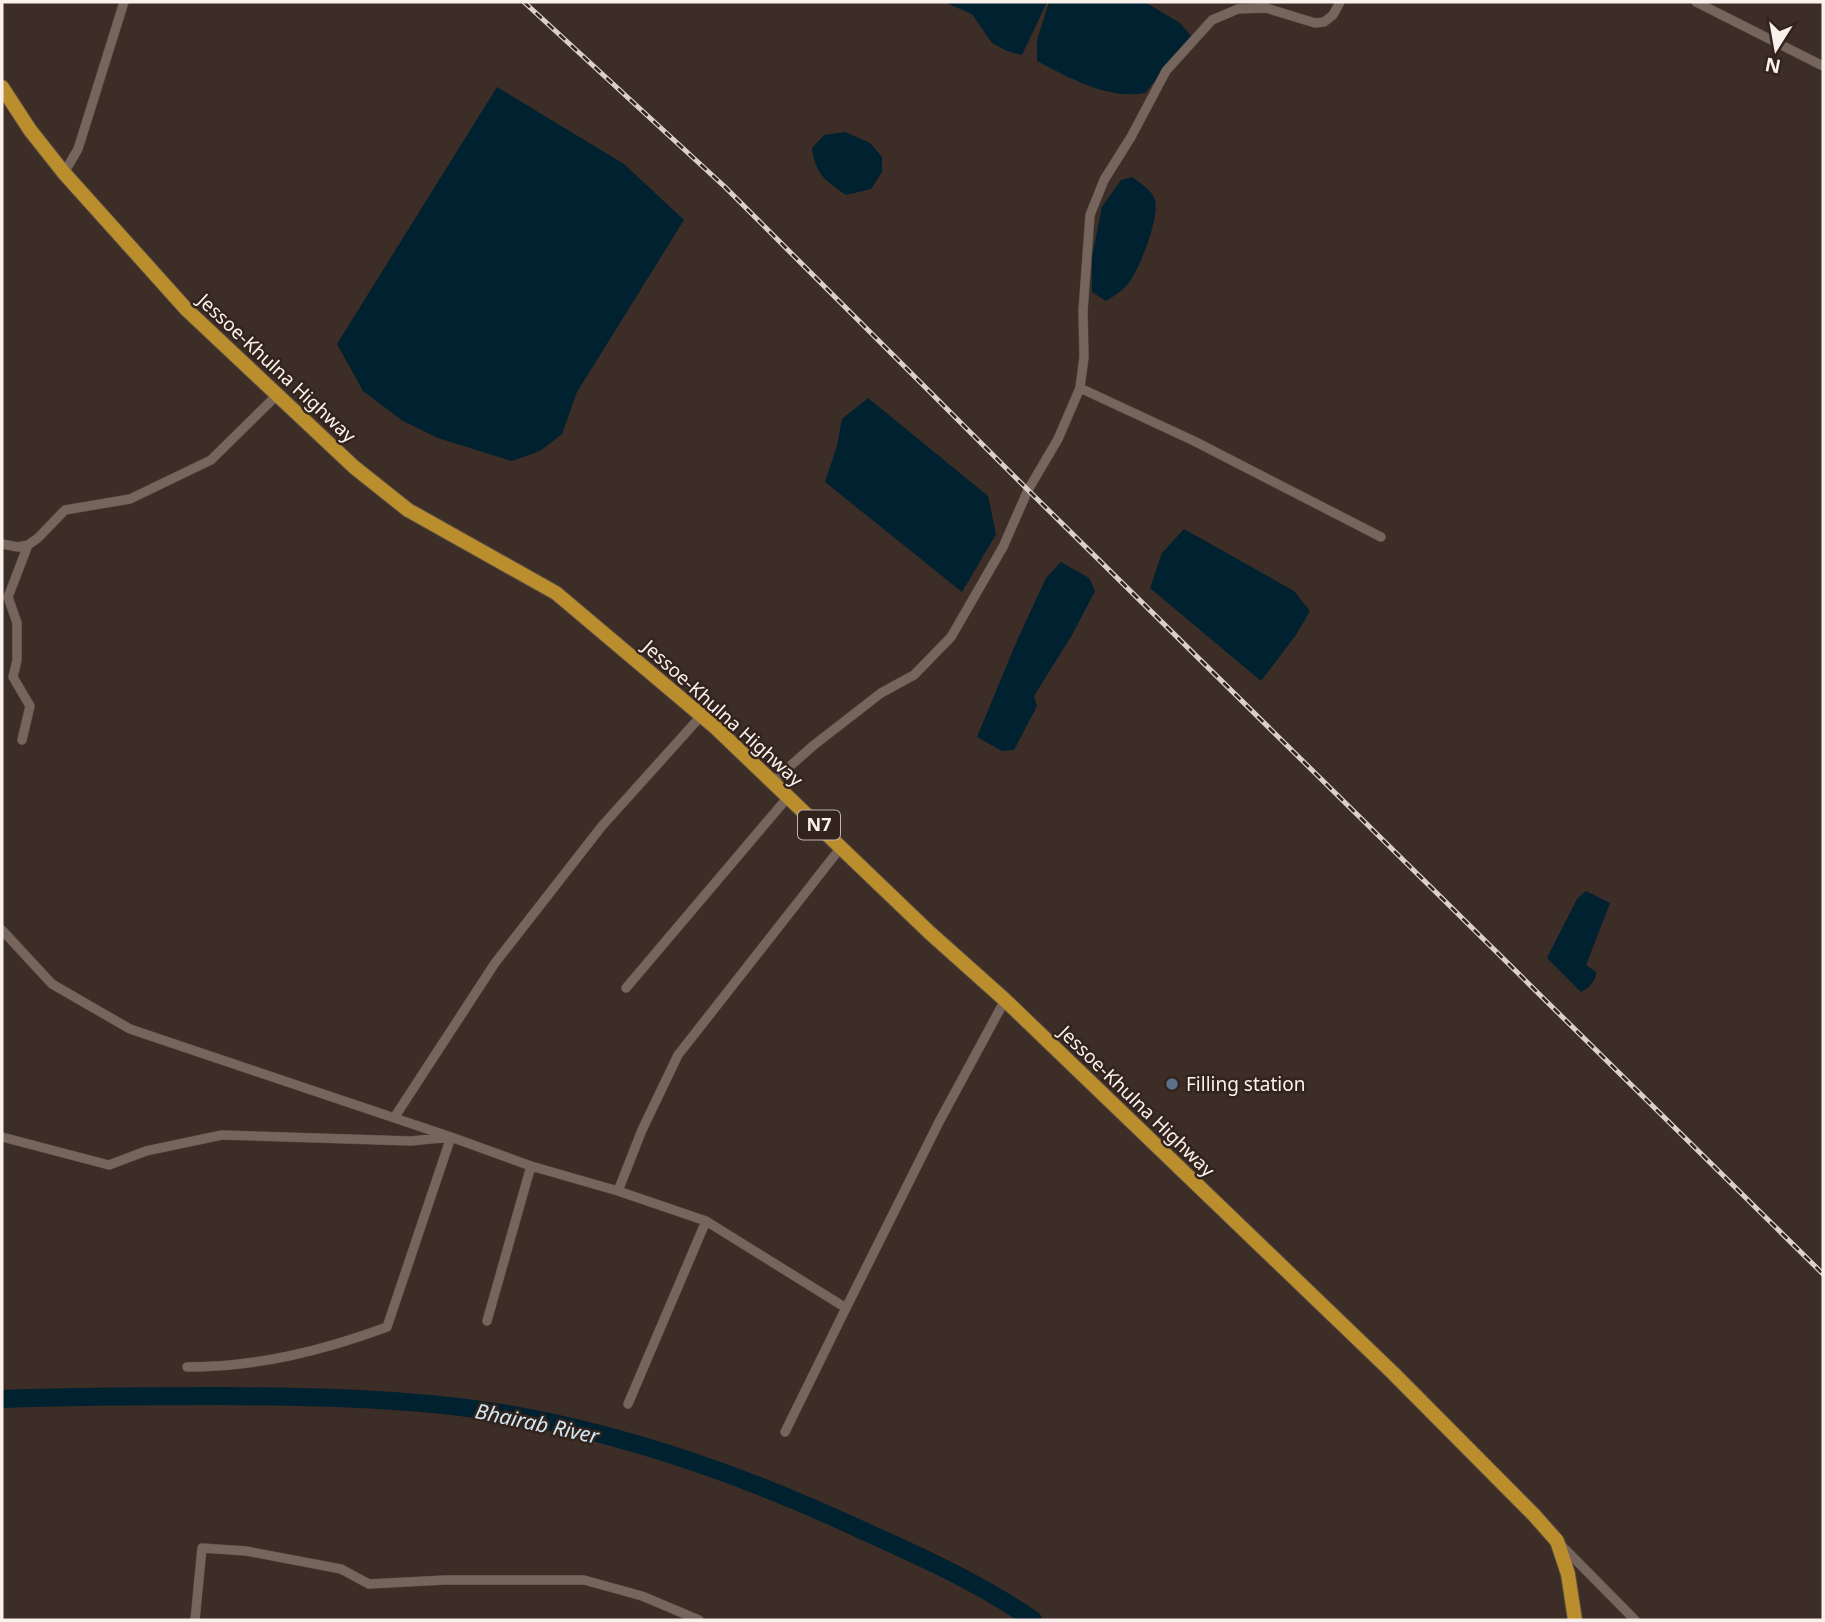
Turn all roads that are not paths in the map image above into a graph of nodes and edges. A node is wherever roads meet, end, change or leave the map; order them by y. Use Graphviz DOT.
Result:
graph roads {
  1 [pos="124,2"];
  2 [pos="1340,2"];
  3 [pos="1696,2"];
  4 [pos="1823,66"];
  5 [pos="2,87"];
  6 [pos="64,173"];
  7 [pos="1080,388"];
  8 [pos="277,394"];
  9 [pos="1381,537"];
  10 [pos="2,544"];
  11 [pos="28,545"];
  12 [pos="5,598"];
  13 [pos="701,716"];
  14 [pos="22,740"];
  15 [pos="772,782"];
  16 [pos="788,797"];
  17 [pos="842,846"];
  18 [pos="2,930"];
  19 [pos="626,988"];
  20 [pos="1005,1000"];
  21 [pos="394,1118"];
  22 [pos="451,1137"];
  23 [pos="2,1138"];
  24 [pos="531,1166"];
  25 [pos="618,1191"];
  26 [pos="706,1222"];
  27 [pos="846,1308"];
  28 [pos="487,1321"];
  29 [pos="187,1367"];
  30 [pos="628,1404"];
  31 [pos="785,1432"];
  32 [pos="1557,1541"];
  33 [pos="195,1620"];
  34 [pos="699,1620"];
  35 [pos="1576,1620"];
  36 [pos="1635,1620"];
  1 -- 6 [label="street"];
  2 -- 7 [label="street"];
  3 -- 4 [label="street"];
  5 -- 6 [label="highway, Jessoe-Khulna Highway / N7"];
  6 -- 8 [label="highway, Jessoe-Khulna Highway / N7"];
  7 -- 9 [label="street"];
  7 -- 15 [label="street"];
  8 -- 11 [label="street"];
  8 -- 13 [label="highway, Jessoe-Khulna Highway / N7"];
  10 -- 11 [label="street"];
  11 -- 12 [label="street"];
  12 -- 14 [label="street"];
  13 -- 15 [label="highway, Jessoe-Khulna Highway / N7"];
  13 -- 21 [label="street"];
  15 -- 16 [label="highway, Jessoe-Khulna Highway / N7"];
  16 -- 17 [label="highway, Jessoe-Khulna Highway / N7"];
  16 -- 19 [label="street"];
  17 -- 20 [label="highway, Jessoe-Khulna Highway / N7"];
  17 -- 25 [label="street"];
  18 -- 21 [label="street"];
  20 -- 27 [label="street"];
  20 -- 32 [label="highway, Jessoe-Khulna Highway / N7"];
  21 -- 22 [label="street"];
  22 -- 23 [label="street"];
  22 -- 24 [label="street"];
  22 -- 29 [label="street"];
  24 -- 25 [label="street"];
  24 -- 28 [label="street"];
  25 -- 26 [label="street"];
  26 -- 27 [label="street"];
  26 -- 30 [label="street"];
  27 -- 31 [label="street"];
  32 -- 35 [label="highway, Jessoe-Khulna Highway / N7"];
  32 -- 36 [label="street"];
  33 -- 34 [label="street"];
}
